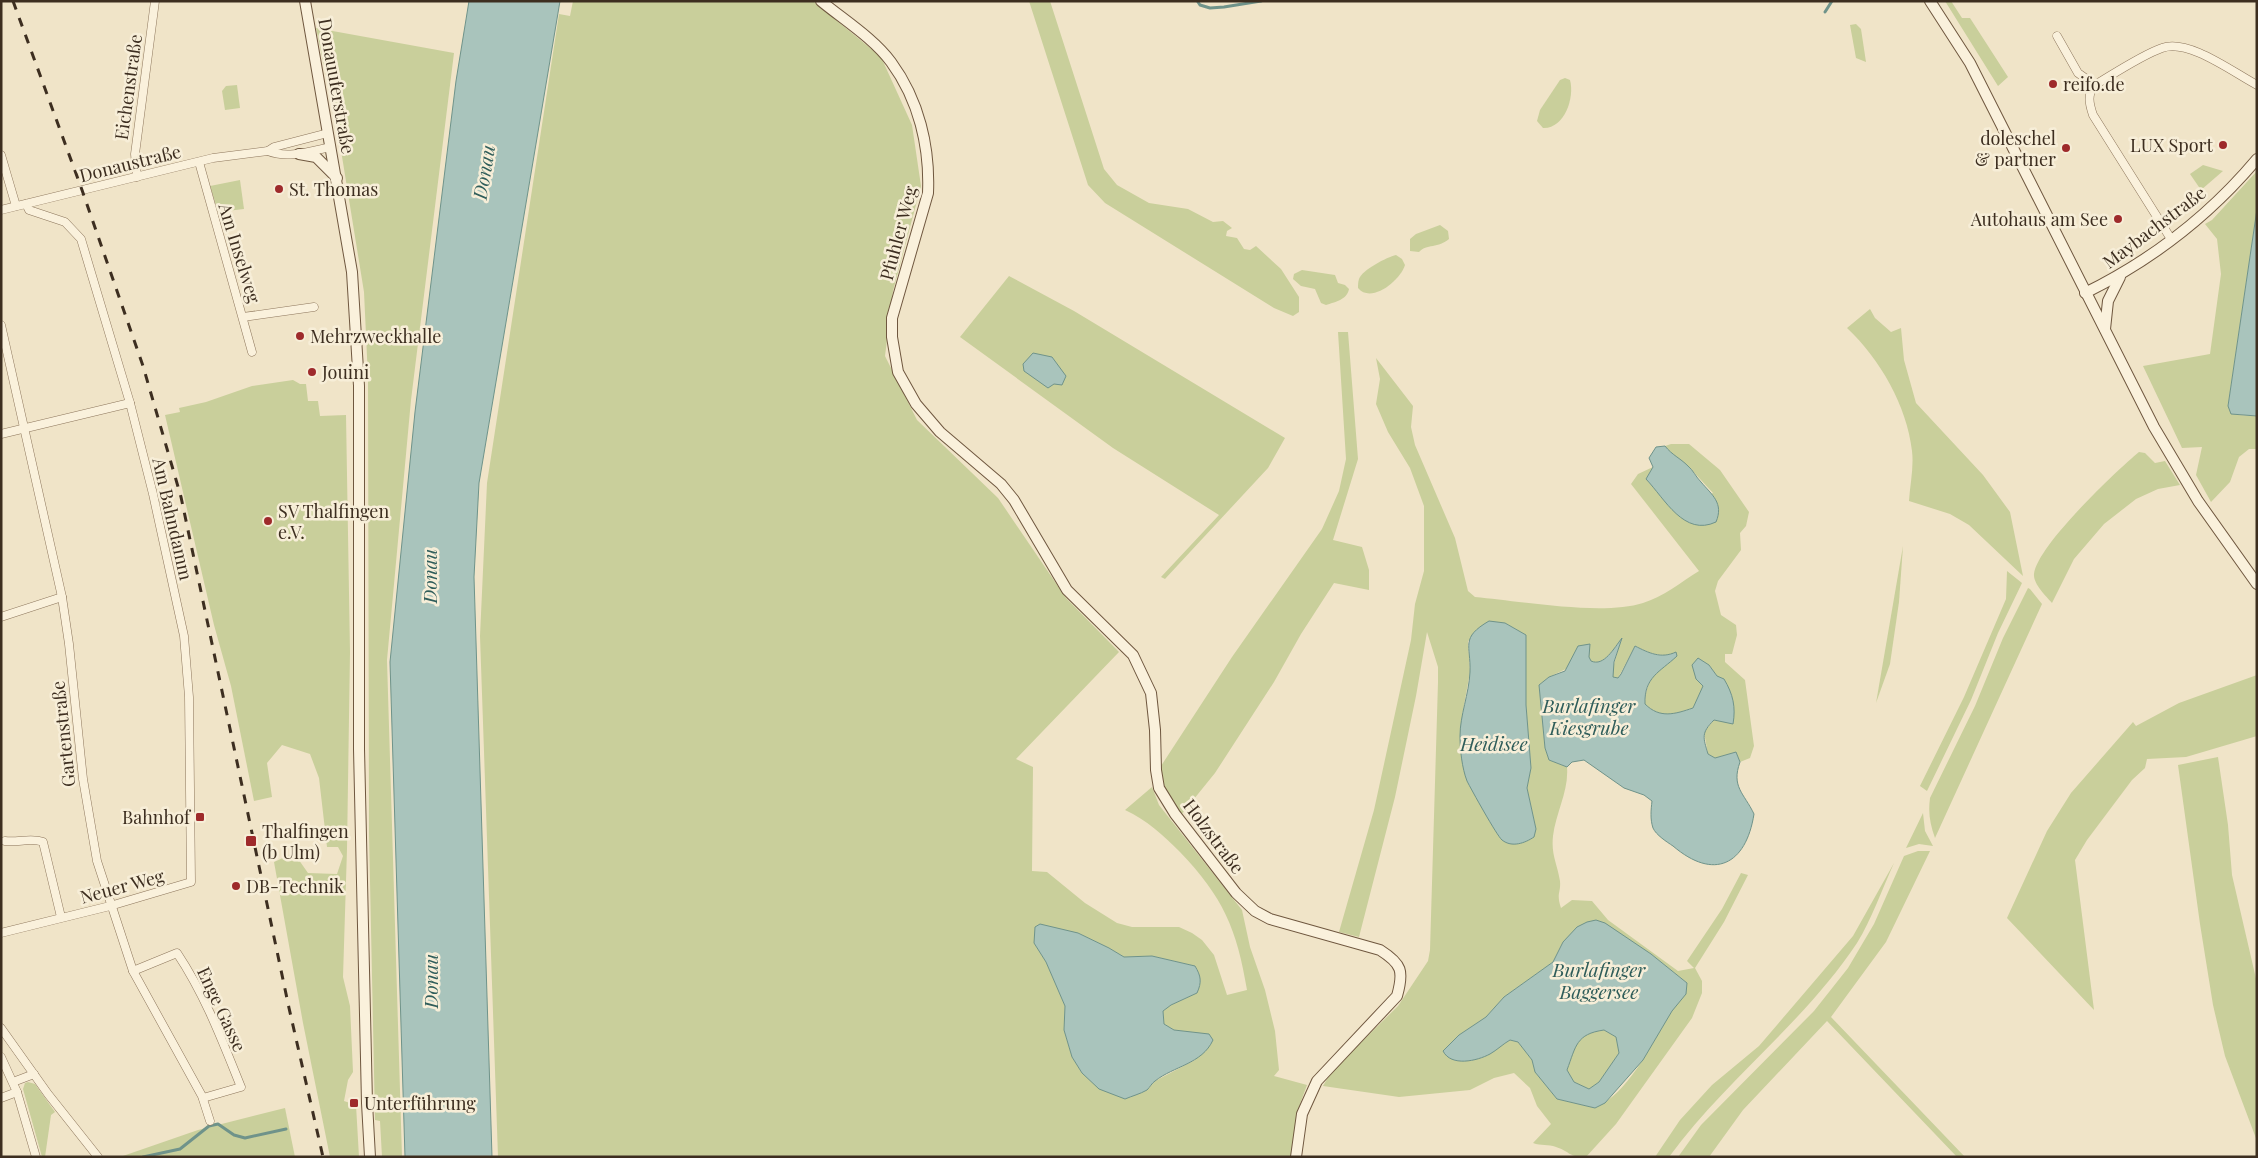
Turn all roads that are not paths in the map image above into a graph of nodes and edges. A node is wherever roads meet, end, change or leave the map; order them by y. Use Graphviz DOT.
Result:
graph roads {
  1 [pos="155,1"];
  2 [pos="306,1"];
  3 [pos="821,1"];
  4 [pos="1930,1"];
  5 [pos="2057,36"];
  6 [pos="2095,84"];
  7 [pos="2257,85"];
  8 [pos="328,133"];
  9 [pos="331,147"];
  10 [pos="268,151"];
  11 [pos="299,154"];
  12 [pos="1,155"];
  13 [pos="2257,159"];
  14 [pos="199,162"];
  15 [pos="137,177"];
  16 [pos="337,178"];
  17 [pos="26,204"];
  18 [pos="16,206"];
  19 [pos="1,210"];
  20 [pos="2171,239"];
  21 [pos="2122,274"];
  22 [pos="2086,293"];
  23 [pos="314,307"];
  24 [pos="243,317"];
  25 [pos="1,325"];
  26 [pos="2105,332"];
  27 [pos="252,352"];
  28 [pos="130,402"];
  29 [pos="26,429"];
  30 [pos="1,434"];
  31 [pos="968,457"];
  32 [pos="2257,584"];
  33 [pos="62,598"];
  34 [pos="1,617"];
  35 [pos="5,841"];
  36 [pos="191,882"];
  37 [pos="110,906"];
  38 [pos="61,917"];
  39 [pos="1,933"];
  40 [pos="133,971"];
  41 [pos="1,1028"];
  42 [pos="1,1057"];
  43 [pos="34,1074"];
  44 [pos="13,1082"];
  45 [pos="17,1092"];
  46 [pos="1,1098"];
  47 [pos="203,1098"];
  48 [pos="210,1121"];
  49 [pos="36,1157"];
  50 [pos="98,1157"];
  51 [pos="370,1157"];
  52 [pos="1296,1157"];
  1 -- 15 [label="street, Eichenstraße"];
  2 -- 8 [label="street, Donauuferstraße"];
  3 -- 31 [label="street, Pfuhler Weg"];
  4 -- 22 [label="street"];
  5 -- 6 [label="street"];
  6 -- 7 [label="street"];
  6 -- 20 [label="street"];
  8 -- 9 [label="street, Donauuferstraße"];
  8 -- 10 [label="street, Donaustraße"];
  9 -- 11 [label="street, Donaustraße"];
  9 -- 16 [label="street, Donauuferstraße"];
  10 -- 11 [label="street, Donaustraße"];
  10 -- 14 [label="street, Donaustraße"];
  11 -- 16 [label="street"];
  12 -- 18 [label="street"];
  13 -- 20 [label="street, Maybachstraße"];
  14 -- 15 [label="street, Donaustraße"];
  14 -- 24 [label="street, Am Inselweg"];
  15 -- 17 [label="street, Donaustraße"];
  16 -- 51 [label="street, Donauuferstraße"];
  17 -- 18 [label="street, Donaustraße"];
  17 -- 28 [label="street, Am Bahndamm"];
  18 -- 19 [label="street, Donaustraße"];
  20 -- 21 [label="street, Maybachstraße"];
  21 -- 22 [label="street, Maybachstraße"];
  21 -- 26 [label="street"];
  22 -- 26 [label="street"];
  23 -- 24 [label="street"];
  24 -- 27 [label="street, Am Inselweg"];
  25 -- 29 [label="street, Gartenstraße"];
  26 -- 32 [label="street"];
  28 -- 29 [label="street"];
  28 -- 36 [label="street, Am Bahndamm"];
  29 -- 30 [label="street"];
  29 -- 33 [label="street, Gartenstraße"];
  31 -- 52 [label="street, Holzstraße"];
  33 -- 34 [label="street"];
  33 -- 37 [label="street, Gartenstraße"];
  35 -- 38 [label="street, Neuer Weg"];
  36 -- 37 [label="street, Neuer Weg"];
  37 -- 38 [label="street, Neuer Weg"];
  37 -- 40 [label="street, Gartenstraße"];
  38 -- 39 [label="street, Neuer Weg"];
  40 -- 47 [label="street, Gartenstraße"];
  40 -- 47 [label="street, Enge Gasse"];
  41 -- 43 [label="street"];
  42 -- 44 [label="street"];
  43 -- 44 [label="street"];
  43 -- 50 [label="street"];
  44 -- 45 [label="street"];
  45 -- 46 [label="street"];
  45 -- 49 [label="street"];
  47 -- 48 [label="street, Gartenstraße"];
}
